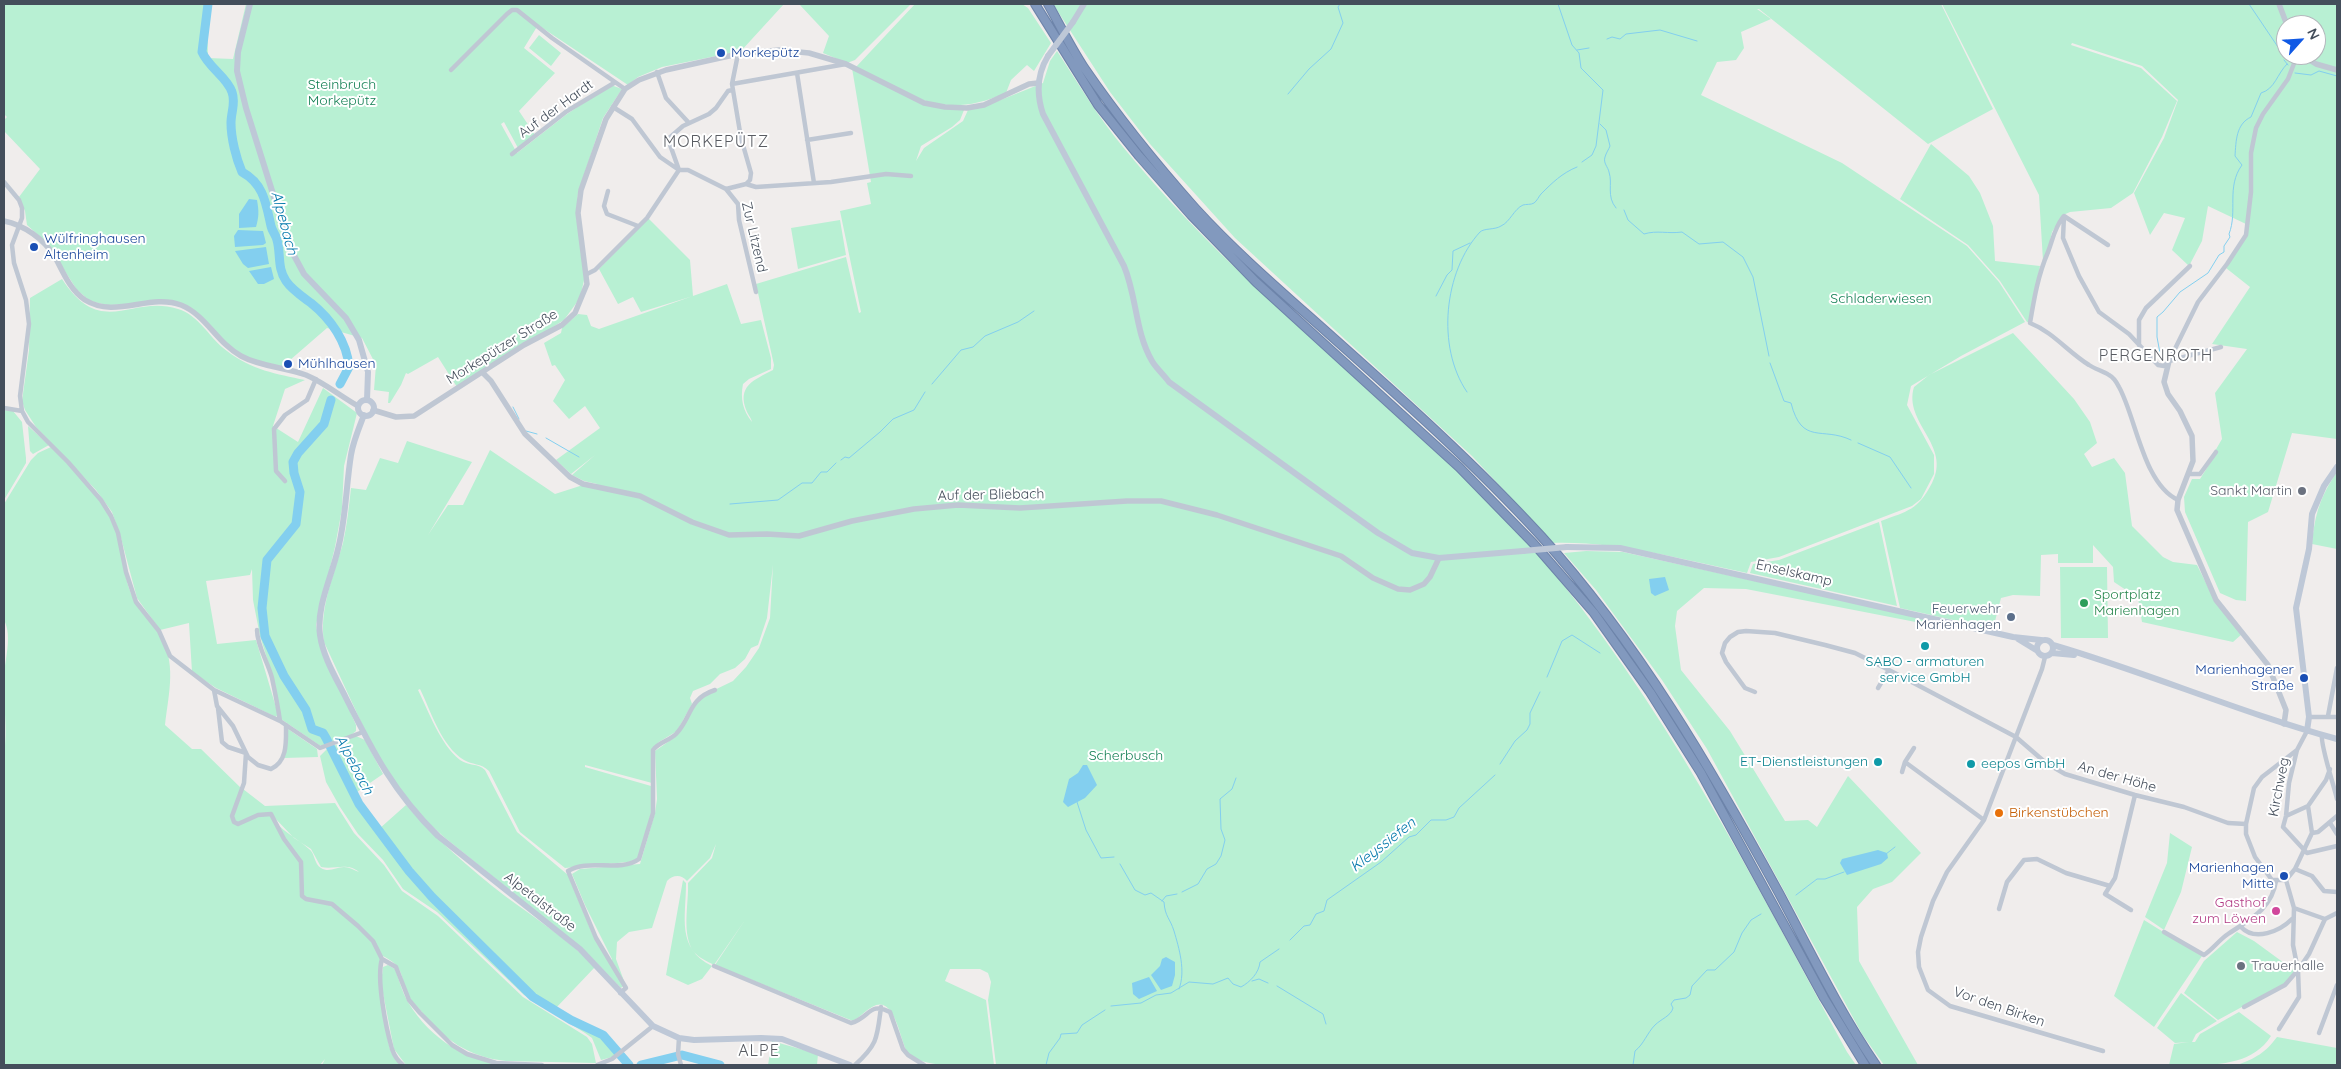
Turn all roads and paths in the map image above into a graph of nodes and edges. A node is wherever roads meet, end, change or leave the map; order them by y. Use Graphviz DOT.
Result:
graph roads {
  1 [pos="250,4"];
  2 [pos="1035,4"];
  3 [pos="1048,4"];
  4 [pos="1084,4"];
  5 [pos="738,54"];
  6 [pos="846,64"];
  7 [pos="2293,65"];
  8 [pos="2320,65"];
  9 [pos="451,70"];
  10 [pos="2337,70"];
  11 [pos="657,72"];
  12 [pos="797,73"];
  13 [pos="614,83"];
  14 [pos="1038,83"];
  15 [pos="732,84"];
  16 [pos="625,89"];
  17 [pos="732,90"];
  18 [pos="613,106"];
  19 [pos="689,124"];
  20 [pos="851,133"];
  21 [pos="807,140"];
  22 [pos="512,154"];
  23 [pos="679,170"];
  24 [pos="911,176"];
  25 [pos="4,182"];
  26 [pos="814,183"];
  27 [pos="746,184"];
  28 [pos="726,189"];
  29 [pos="608,191"];
  30 [pos="2064,216"];
  31 [pos="4,221"];
  32 [pos="18,225"];
  33 [pos="638,226"];
  34 [pos="2108,245"];
  35 [pos="2190,266"];
  36 [pos="587,274"];
  37 [pos="756,292"];
  38 [pos="2139,345"];
  39 [pos="2221,347"];
  40 [pos="2169,362"];
  41 [pos="483,373"];
  42 [pos="316,379"];
  43 [pos="367,400"];
  44 [pos="358,406"];
  45 [pos="4,408"];
  46 [pos="373,410"];
  47 [pos="22,411"];
  48 [pos="364,415"];
  49 [pos="2216,452"];
  50 [pos="2337,467"];
  51 [pos="2189,474"];
  52 [pos="285,481"];
  53 [pos="2178,500"];
  54 [pos="1439,558"];
  55 [pos="257,630"];
  56 [pos="2013,637"];
  57 [pos="2041,640"];
  58 [pos="2053,645"];
  59 [pos="2036,650"];
  60 [pos="2052,653"];
  61 [pos="2045,657"];
  62 [pos="2097,660"];
  63 [pos="2337,668"];
  64 [pos="1889,670"];
  65 [pos="1878,688"];
  66 [pos="214,690"];
  67 [pos="714,690"];
  68 [pos="1755,692"];
  69 [pos="218,708"];
  70 [pos="2328,716"];
  71 [pos="2309,717"];
  72 [pos="2337,717"];
  73 [pos="280,721"];
  74 [pos="2284,724"];
  75 [pos="286,725"];
  76 [pos="2307,731"];
  77 [pos="363,732"];
  78 [pos="2322,735"];
  79 [pos="2016,737"];
  80 [pos="2337,739"];
  81 [pos="1914,748"];
  82 [pos="2297,750"];
  83 [pos="246,753"];
  84 [pos="1905,762"];
  85 [pos="2330,769"];
  86 [pos="1902,772"];
  87 [pos="2135,795"];
  88 [pos="2337,799"];
  89 [pos="2308,806"];
  90 [pos="2286,816"];
  91 [pos="2337,816"];
  92 [pos="1984,820"];
  93 [pos="2330,823"];
  94 [pos="2246,824"];
  95 [pos="2312,833"];
  96 [pos="2337,834"];
  97 [pos="2337,846"];
  98 [pos="2303,850"];
  99 [pos="2294,869"];
  100 [pos="2286,880"];
  101 [pos="2276,881"];
  102 [pos="2110,886"];
  103 [pos="2337,892"];
  104 [pos="2294,908"];
  105 [pos="1999,909"];
  106 [pos="2131,910"];
  107 [pos="2337,913"];
  108 [pos="2292,919"];
  109 [pos="2325,919"];
  110 [pos="2241,927"];
  111 [pos="2164,932"];
  112 [pos="382,959"];
  113 [pos="714,966"];
  114 [pos="2298,970"];
  115 [pos="2337,985"];
  116 [pos="620,993"];
  117 [pos="881,1007"];
  118 [pos="2244,1007"];
  119 [pos="653,1026"];
  120 [pos="2279,1029"];
  121 [pos="2320,1033"];
  122 [pos="679,1038"];
  123 [pos="2103,1052"];
  124 [pos="403,1065"];
  125 [pos="542,1065"];
  126 [pos="597,1065"];
  127 [pos="602,1065"];
  128 [pos="681,1065"];
  129 [pos="850,1065"];
  130 [pos="855,1065"];
  131 [pos="924,1065"];
  132 [pos="1865,1065"];
  133 [pos="1876,1065"];
  1 -- 43 [label="main road"];
  2 -- 132 [label="highway"];
  3 -- 133 [label="highway"];
  4 -- 14 [label="main road, bridge"];
  5 -- 6 [label="street, Morkepützer Straße"];
  5 -- 11 [label="street, Morkepützer Straße"];
  5 -- 15 [label="street"];
  6 -- 12 [label="street"];
  6 -- 14 [label="street, Morkepützer Straße"];
  7 -- 40 [label="street"];
  8 -- 10 [label="street"];
  9 -- 13 [label="street, Auf der Hardt"];
  11 -- 16 [label="street, Morkepützer Straße"];
  11 -- 19 [label="street"];
  12 -- 15 [label="street"];
  12 -- 21 [label="street"];
  13 -- 16 [label="street, Auf der Hardt"];
  13 -- 22 [label="street, Auf der Hardt"];
  14 -- 54 [label="main road, Enselskamp"];
  15 -- 17 [label="street"];
  16 -- 18 [label="street, Morkepützer Straße"];
  17 -- 19 [label="street"];
  17 -- 27 [label="street"];
  18 -- 23 [label="street"];
  18 -- 36 [label="street, Morkepützer Straße"];
  19 -- 23 [label="street"];
  20 -- 21 [label="street"];
  21 -- 26 [label="street"];
  23 -- 28 [label="street"];
  23 -- 33 [label="street"];
  24 -- 26 [label="street"];
  25 -- 32 [label="street"];
  26 -- 27 [label="street"];
  27 -- 28 [label="street"];
  28 -- 37 [label="street, Zur Litzend"];
  29 -- 33 [label="street"];
  30 -- 34 [label="street"];
  30 -- 38 [label="street"];
  30 -- 53 [label="street"];
  31 -- 32 [label="street"];
  32 -- 42 [label="street"];
  32 -- 47 [label="street"];
  33 -- 36 [label="street"];
  35 -- 38 [label="street"];
  36 -- 41 [label="street, Morkepützer Straße"];
  38 -- 40 [label="street"];
  39 -- 40 [label="street"];
  40 -- 51 [label="street"];
  41 -- 46 [label="street, Morkepützer Straße"];
  41 -- 54 [label="street, Auf der Bliebach"];
  42 -- 44 [label="street"];
  42 -- 52 [label="street"];
  43 -- 44 [label="main road"];
  43 -- 46 [label="main road"];
  44 -- 48 [label="main road"];
  45 -- 47 [label="street"];
  46 -- 48 [label="main road"];
  47 -- 66 [label="street"];
  48 -- 77 [label="main road, Alpetalstraße"];
  49 -- 51 [label="street"];
  50 -- 71 [label="main road"];
  51 -- 53 [label="street"];
  53 -- 74 [label="street"];
  54 -- 56 [label="main road, Enselskamp, bridge"];
  55 -- 73 [label="street"];
  56 -- 57 [label="main road, Enselskamp"];
  56 -- 59 [label="main road, Enselskamp"];
  57 -- 58 [label="main road, Enselskamp"];
  57 -- 59 [label="main road"];
  58 -- 60 [label="main road"];
  58 -- 62 [label="main road, Enselskamp"];
  59 -- 61 [label="main road, Enselskamp"];
  60 -- 61 [label="main road"];
  60 -- 62 [label="main road, Enselskamp"];
  61 -- 79 [label="street"];
  62 -- 74 [label="main road, Enselskamp"];
  63 -- 70 [label="street"];
  64 -- 65 [label="street"];
  64 -- 68 [label="street, An der Höhe"];
  64 -- 79 [label="street, An der Höhe"];
  66 -- 69 [label="street"];
  66 -- 73 [label="street"];
  67 -- 116 [label="street"];
  69 -- 83 [label="street"];
  69 -- 83 [label="street"];
  70 -- 71 [label="street"];
  70 -- 72 [label="street"];
  71 -- 76 [label="main road"];
  73 -- 75 [label="street"];
  74 -- 76 [label="main road, Enselskamp"];
  75 -- 77 [label="street"];
  75 -- 83 [label="street"];
  76 -- 78 [label="main road, Enselskamp"];
  76 -- 82 [label="street"];
  77 -- 116 [label="main road, Alpetalstraße"];
  78 -- 80 [label="main road, Enselskamp"];
  78 -- 85 [label="street"];
  79 -- 87 [label="street, An der Höhe"];
  79 -- 92 [label="street, Vor den Birken"];
  81 -- 84 [label="street"];
  82 -- 90 [label="street, Kirchweg"];
  82 -- 94 [label="street"];
  83 -- 112 [label="street"];
  84 -- 86 [label="street"];
  84 -- 92 [label="street"];
  85 -- 88 [label="street"];
  85 -- 89 [label="street"];
  87 -- 94 [label="street, An der Höhe"];
  87 -- 102 [label="street"];
  89 -- 90 [label="street"];
  89 -- 95 [label="street"];
  90 -- 98 [label="street, Kirchweg"];
  91 -- 93 [label="street"];
  92 -- 123 [label="street, Vor den Birken"];
  93 -- 95 [label="street"];
  93 -- 96 [label="street"];
  94 -- 101 [label="street"];
  95 -- 98 [label="street"];
  97 -- 98 [label="street"];
  98 -- 99 [label="street"];
  99 -- 100 [label="street"];
  99 -- 103 [label="street"];
  100 -- 101 [label="street"];
  100 -- 104 [label="street"];
  101 -- 110 [label="street"];
  102 -- 105 [label="street"];
  102 -- 106 [label="street"];
  104 -- 108 [label="street"];
  104 -- 109 [label="street"];
  107 -- 109 [label="street"];
  108 -- 110 [label="street"];
  108 -- 114 [label="street"];
  109 -- 114 [label="street"];
  110 -- 111 [label="street"];
  112 -- 124 [label="street"];
  112 -- 125 [label="street"];
  113 -- 117 [label="street"];
  114 -- 118 [label="street"];
  114 -- 120 [label="street"];
  115 -- 121 [label="street"];
  116 -- 119 [label="main road, Alpetalstraße"];
  117 -- 130 [label="street"];
  117 -- 131 [label="street"];
  119 -- 122 [label="main road, Alpetalstraße"];
  119 -- 127 [label="street"];
  122 -- 128 [label="street"];
  122 -- 129 [label="main road, Alpetalstraße"];
  126 -- 127 [label="street"];
}
